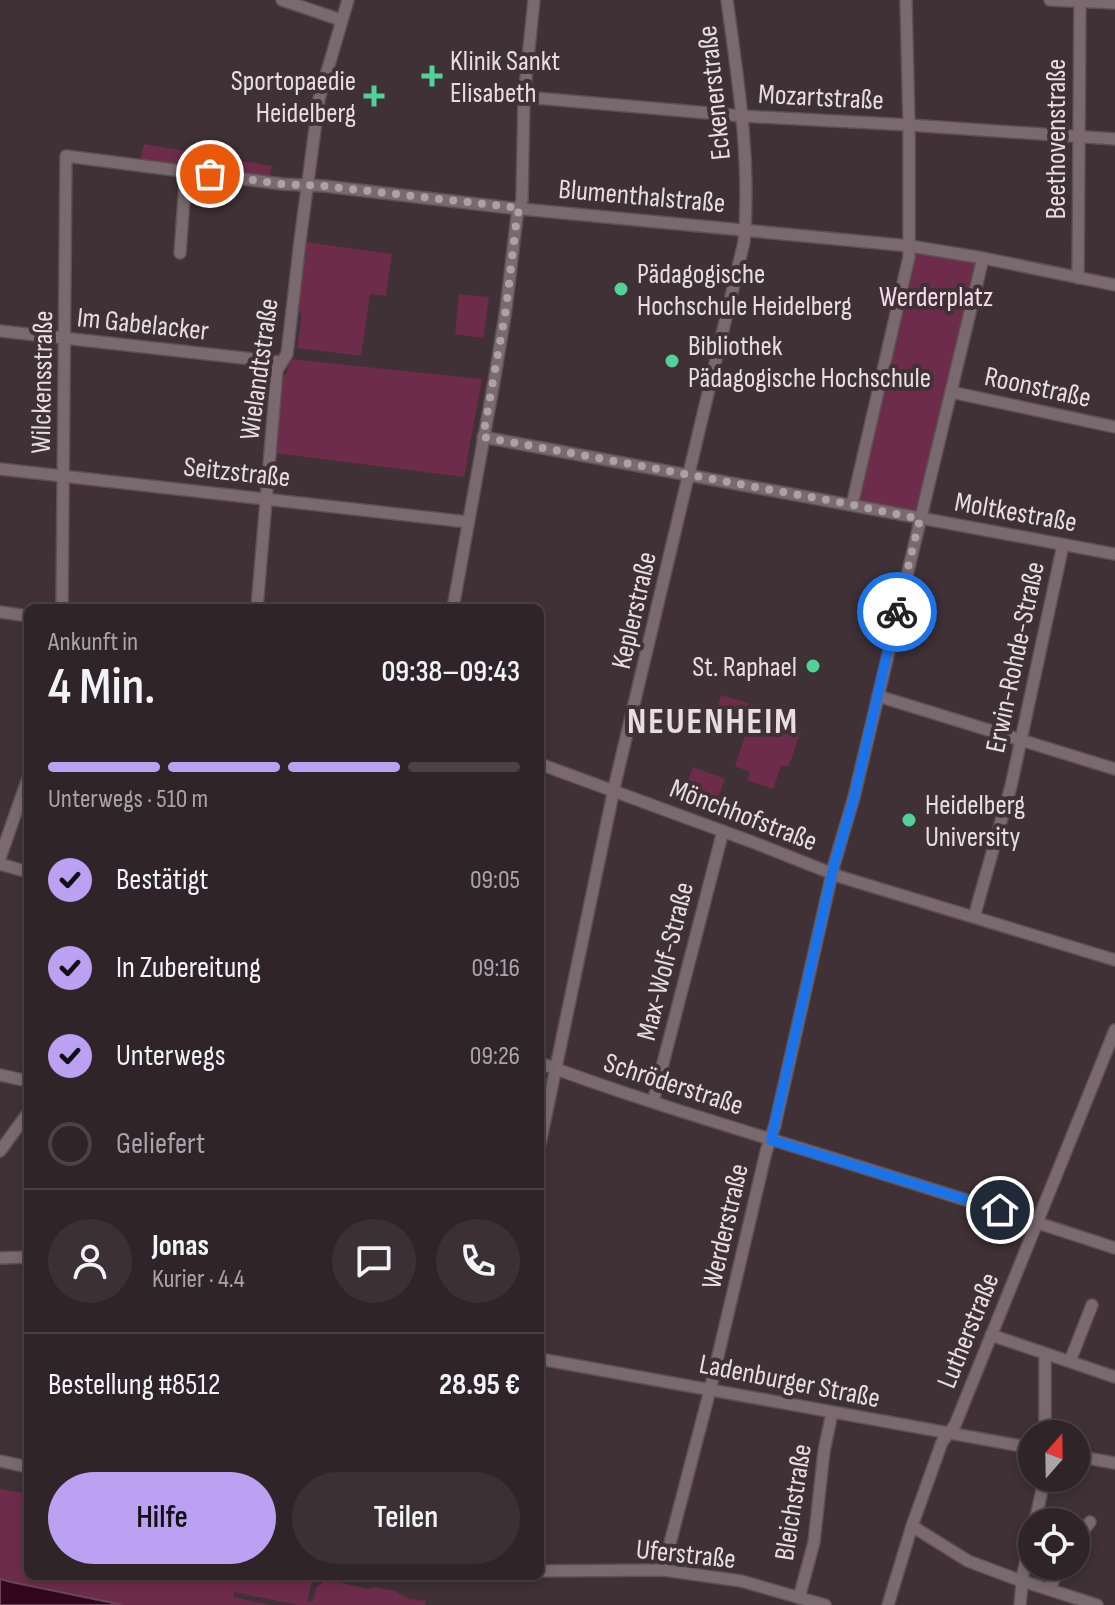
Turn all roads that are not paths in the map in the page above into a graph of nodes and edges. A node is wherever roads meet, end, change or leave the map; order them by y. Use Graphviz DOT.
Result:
graph roads {
  1 [pos="282,0"];
  2 [pos="348,0"];
  3 [pos="534,0"];
  4 [pos="727,0"];
  5 [pos="906,0"];
  6 [pos="1050,0"];
  7 [pos="1080,1"];
  8 [pos="1115,3"];
  9 [pos="341,20"];
  10 [pos="524,97"];
  11 [pos="743,116"];
  12 [pos="909,125"];
  13 [pos="1079,137"];
  14 [pos="1115,139"];
  15 [pos="66,156"];
  16 [pos="186,171"];
  17 [pos="308,185"];
  18 [pos="520,208"];
  19 [pos="745,235"];
  20 [pos="910,246"];
  21 [pos="180,253"];
  22 [pos="983,258"];
  23 [pos="1078,278"];
  24 [pos="1115,285"];
  25 [pos="0,331"];
  26 [pos="65,339"];
  27 [pos="280,362"];
  28 [pos="951,392"];
  29 [pos="1115,427"];
  30 [pos="483,437"];
  31 [pos="0,469"];
  32 [pos="63,477"];
  33 [pos="688,479"];
  34 [pos="266,499"];
  35 [pos="852,505"];
  36 [pos="920,519"];
  37 [pos="468,522"];
  38 [pos="1063,545"];
  39 [pos="1115,554"];
  40 [pos="62,604"];
  41 [pos="257,604"];
  42 [pos="454,604"];
  43 [pos="0,612"];
  44 [pos="24,615"];
  45 [pos="878,696"];
  46 [pos="1021,741"];
  47 [pos="544,766"];
  48 [pos="1115,769"];
  49 [pos="24,790"];
  50 [pos="613,796"];
  51 [pos="723,831"];
  52 [pos="0,861"];
  53 [pos="24,870"];
  54 [pos="833,874"];
  55 [pos="974,917"];
  56 [pos="1115,960"];
  57 [pos="1115,1030"];
  58 [pos="544,1066"];
  59 [pos="554,1074"];
  60 [pos="0,1075"];
  61 [pos="24,1080"];
  62 [pos="653,1102"];
  63 [pos="24,1118"];
  64 [pos="544,1124"];
  65 [pos="771,1140"];
  66 [pos="0,1151"];
  67 [pos="1037,1221"];
  68 [pos="1115,1248"];
  69 [pos="24,1257"];
  70 [pos="0,1258"];
  71 [pos="1092,1305"];
  72 [pos="991,1335"];
  73 [pos="1045,1354"];
  74 [pos="544,1360"];
  75 [pos="1070,1361"];
  76 [pos="1115,1377"];
  77 [pos="710,1390"];
  78 [pos="832,1413"];
  79 [pos="1045,1420"];
  80 [pos="948,1434"];
  81 [pos="1018,1446"];
  82 [pos="0,1453"];
  83 [pos="1090,1459"];
  84 [pos="0,1461"];
  85 [pos="15,1463"];
  86 [pos="1115,1463"];
  87 [pos="24,1466"];
  88 [pos="912,1526"];
  89 [pos="663,1570"];
  90 [pos="544,1571"];
  91 [pos="1054,1580"];
  92 [pos="1023,1581"];
  93 [pos="1049,1589"];
  94 [pos="799,1598"];
  95 [pos="825,1605"];
  96 [pos="888,1605"];
  97 [pos="1020,1605"];
  98 [pos="1097,1605"];
  1 -- 9 [label="street"];
  2 -- 9 [label="street, Wielandtstraße"];
  3 -- 10 [label="street"];
  4 -- 11 [label="street, Eckenerstraße"];
  5 -- 12 [label="street"];
  6 -- 7 [label="street"];
  7 -- 8 [label="street"];
  7 -- 13 [label="street, Beethovenstraße"];
  9 -- 17 [label="street, Wielandtstraße"];
  10 -- 11 [label="street, Mozartstraße"];
  10 -- 18 [label="street"];
  11 -- 12 [label="street, Mozartstraße"];
  11 -- 19 [label="street, Eckenerstraße"];
  12 -- 13 [label="street, Mozartstraße"];
  12 -- 20 [label="street"];
  13 -- 14 [label="street, Mozartstraße"];
  13 -- 23 [label="street, Beethovenstraße"];
  15 -- 16 [label="street, Blumenthalstraße"];
  15 -- 26 [label="street, Wilckensstraße"];
  16 -- 17 [label="street, Blumenthalstraße"];
  16 -- 21 [label="street"];
  17 -- 18 [label="street, Blumenthalstraße"];
  17 -- 27 [label="street, Wielandtstraße"];
  18 -- 19 [label="street, Blumenthalstraße"];
  18 -- 30 [label="street"];
  19 -- 20 [label="street, Blumenthalstraße"];
  19 -- 33 [label="street, Keplerstraße"];
  20 -- 22 [label="street, Blumenthalstraße"];
  20 -- 35 [label="street"];
  22 -- 23 [label="street, Blumenthalstraße"];
  22 -- 28 [label="street"];
  23 -- 24 [label="street, Blumenthalstraße"];
  25 -- 26 [label="street, Im Gabelacker"];
  26 -- 27 [label="street, Im Gabelacker"];
  26 -- 32 [label="street, Wilckensstraße"];
  27 -- 34 [label="street, Wielandtstraße"];
  28 -- 29 [label="street, Roonstraße"];
  28 -- 36 [label="street"];
  30 -- 33 [label="street, Moltkestraße"];
  30 -- 37 [label="street"];
  31 -- 32 [label="street, Seitzstraße"];
  32 -- 34 [label="street, Seitzstraße"];
  32 -- 40 [label="street, Wilckensstraße"];
  33 -- 35 [label="street, Moltkestraße"];
  33 -- 50 [label="street, Keplerstraße"];
  34 -- 37 [label="street, Seitzstraße"];
  34 -- 41 [label="street, Wielandtstraße"];
  35 -- 36 [label="street, Moltkestraße"];
  36 -- 38 [label="street, Moltkestraße"];
  36 -- 45 [label="street, Werderstraße"];
  37 -- 42 [label="street"];
  38 -- 39 [label="street, Moltkestraße"];
  38 -- 46 [label="street, Erwin-Rohde-Straße"];
  43 -- 44 [label="street"];
  45 -- 46 [label="street"];
  45 -- 54 [label="street, Werderstraße"];
  46 -- 48 [label="street"];
  46 -- 55 [label="street, Erwin-Rohde-Straße"];
  47 -- 50 [label="street, Mönchhofstraße"];
  49 -- 52 [label="street"];
  50 -- 51 [label="street, Mönchhofstraße"];
  50 -- 59 [label="street, Keplerstraße"];
  51 -- 54 [label="street, Mönchhofstraße"];
  51 -- 62 [label="street, Max-Wolf-Straße"];
  52 -- 53 [label="street"];
  54 -- 55 [label="street, Mönchhofstraße"];
  54 -- 65 [label="street, Werderstraße"];
  55 -- 56 [label="street, Mönchhofstraße"];
  57 -- 67 [label="street, Lutherstraße"];
  58 -- 59 [label="street, Schröderstraße"];
  59 -- 62 [label="street, Schröderstraße"];
  59 -- 64 [label="street, Keplerstraße"];
  60 -- 61 [label="street"];
  62 -- 65 [label="street, Schröderstraße"];
  63 -- 66 [label="street"];
  65 -- 67 [label="street, Schröderstraße"];
  65 -- 77 [label="street, Werderstraße"];
  67 -- 68 [label="street, Schröderstraße"];
  67 -- 72 [label="street, Lutherstraße"];
  69 -- 70 [label="street"];
  71 -- 75 [label="street"];
  72 -- 73 [label="street"];
  72 -- 80 [label="street, Lutherstraße"];
  73 -- 75 [label="street"];
  73 -- 79 [label="street"];
  74 -- 77 [label="street, Ladenburger Straße"];
  75 -- 76 [label="street"];
  77 -- 78 [label="street, Ladenburger Straße"];
  77 -- 89 [label="street, Werderstraße"];
  78 -- 80 [label="street, Ladenburger Straße"];
  78 -- 94 [label="street, Bleichstraße"];
  80 -- 81 [label="street, Ladenburger Straße"];
  80 -- 88 [label="street, Lutherstraße"];
  82 -- 85 [label="street"];
  83 -- 86 [label="street"];
  84 -- 85 [label="street"];
  85 -- 87 [label="street"];
  88 -- 92 [label="street"];
  88 -- 96 [label="street, Lutherstraße"];
  89 -- 90 [label="street, Uferstraße"];
  89 -- 94 [label="street, Uferstraße"];
  91 -- 93 [label="street"];
  92 -- 93 [label="street"];
  92 -- 97 [label="street"];
  93 -- 98 [label="street"];
  94 -- 95 [label="street, Uferstraße"];
}
